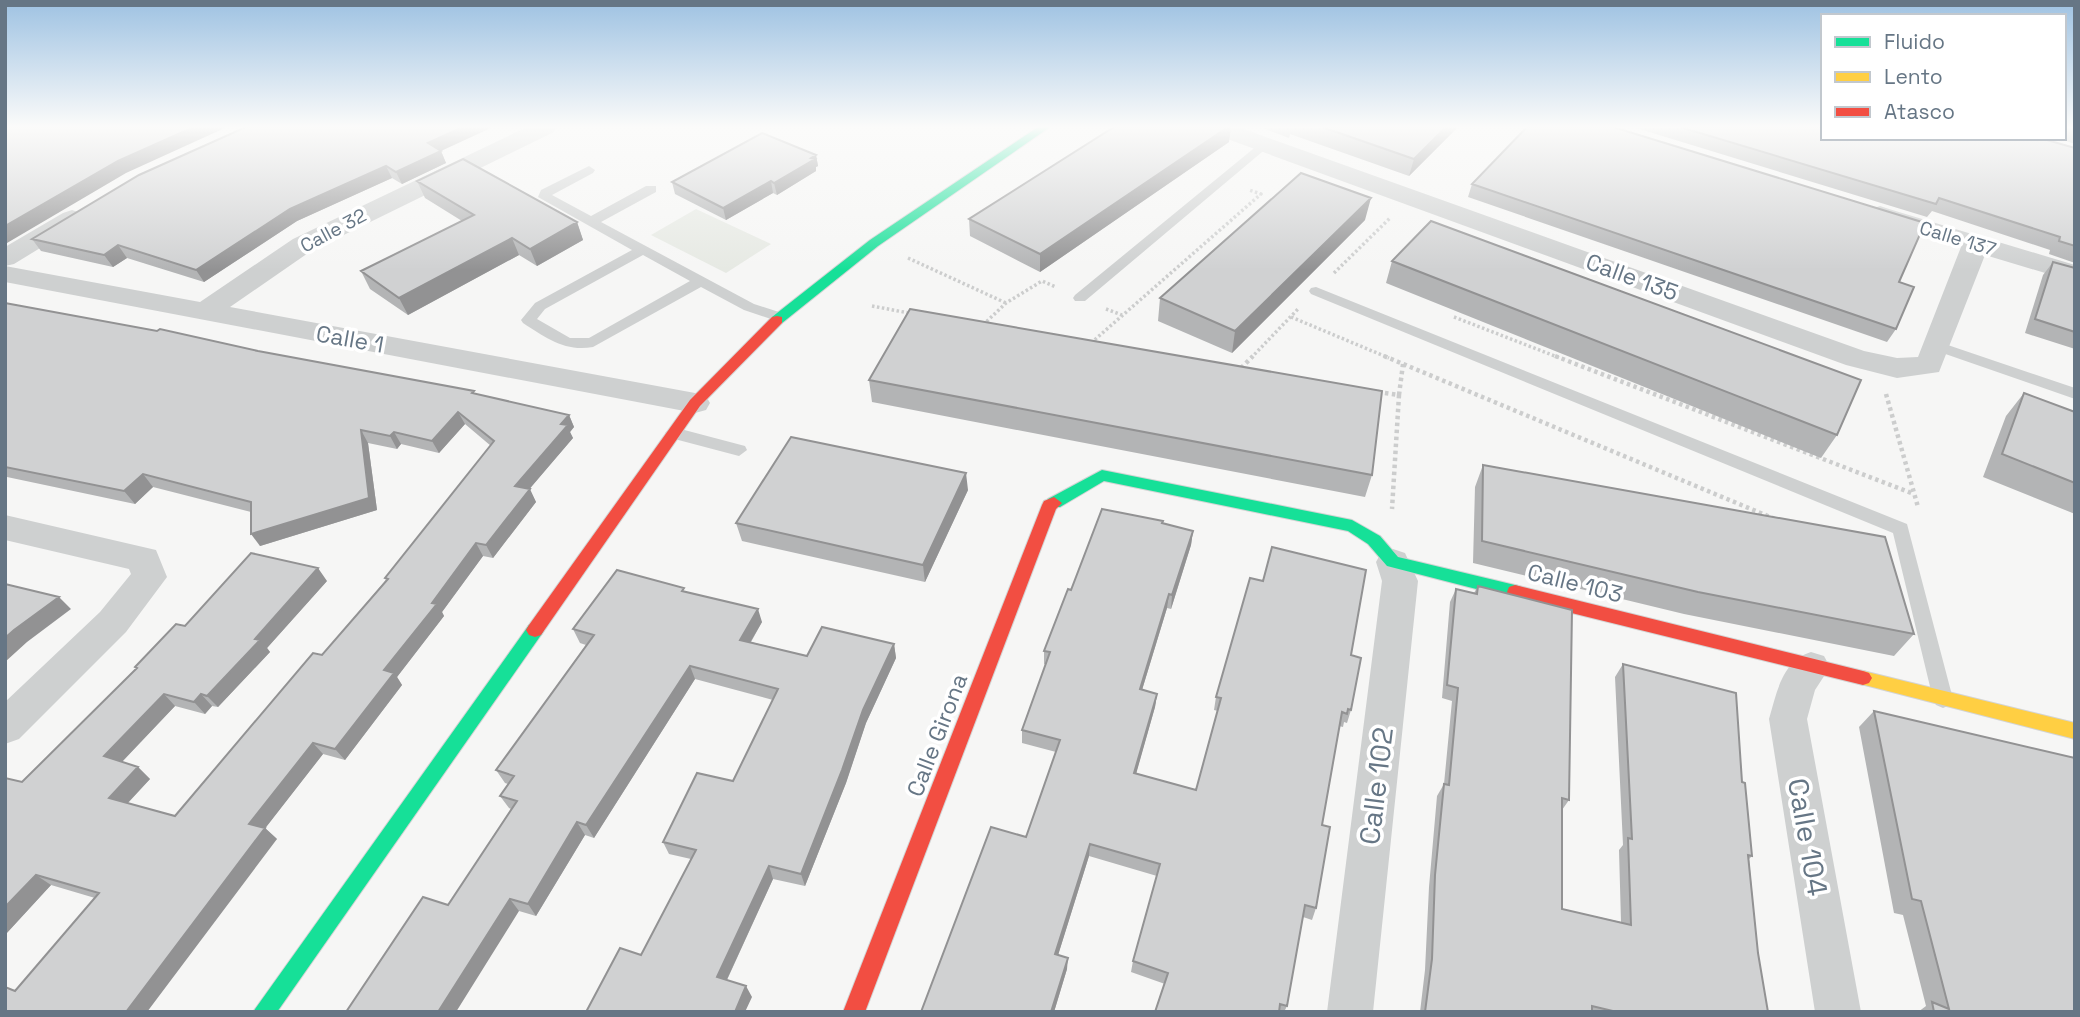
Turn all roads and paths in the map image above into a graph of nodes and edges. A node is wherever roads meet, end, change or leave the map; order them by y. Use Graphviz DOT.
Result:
graph roads {
  1 [pos="447,174"];
  2 [pos="581,174"];
  3 [pos="975,174"];
  4 [pos="1228,174"];
  5 [pos="1348,174"];
  6 [pos="1222,180"];
  7 [pos="651,189"];
  8 [pos="1859,207"];
  9 [pos="89,208"];
  10 [pos="592,221"];
  11 [pos="874,243"];
  12 [pos="1976,243"];
  13 [pos="644,249"];
  14 [pos="5,258"];
  15 [pos="1335,272"];
  16 [pos="5,274"];
  17 [pos="2075,274"];
  18 [pos="1348,276"];
  19 [pos="702,280"];
  20 [pos="1317,291"];
  21 [pos="1080,298"];
  22 [pos="1006,303"];
  23 [pos="872,306"];
  24 [pos="204,312"];
  25 [pos="1446,314"];
  26 [pos="921,315"];
  27 [pos="1122,316"];
  28 [pos="780,317"];
  29 [pos="970,323"];
  30 [pos="983,325"];
  31 [pos="996,328"];
  32 [pos="1104,346"];
  33 [pos="1936,346"];
  34 [pos="1404,364"];
  35 [pos="1241,368"];
  36 [pos="1254,371"];
  37 [pos="1373,391"];
  38 [pos="2075,394"];
  39 [pos="1399,396"];
  40 [pos="695,403"];
  41 [pos="673,433"];
  42 [pos="739,450"];
  43 [pos="1078,489"];
  44 [pos="1914,494"];
  45 [pos="5,527"];
  46 [pos="1383,551"];
  47 [pos="1811,667"];
  48 [pos="1943,699"];
  49 [pos="5,727"];
  50 [pos="2075,731"];
  51 [pos="264,1012"];
  52 [pos="855,1012"];
  53 [pos="1350,1012"];
  54 [pos="1838,1012"];
  1 -- 24 [label="street, Calle 32"];
  2 -- 10 [label="lane"];
  3 -- 11 [label="street"];
  4 -- 6 [label="lane"];
  5 -- 33 [label="street, Calle 135"];
  6 -- 21 [label="lane"];
  6 -- 27 [label="path"];
  7 -- 10 [label="lane"];
  8 -- 12 [label="street, Calle 137"];
  9 -- 14 [label="street"];
  10 -- 13 [label="lane"];
  11 -- 22 [label="path"];
  11 -- 28 [label="street"];
  12 -- 17 [label="street, Calle 137"];
  12 -- 33 [label="street, Calle 135"];
  13 -- 19 [label="lane"];
  13 -- 19 [label="lane"];
  15 -- 18 [label="path"];
  16 -- 24 [label="street, Calle 1"];
  19 -- 28 [label="lane"];
  20 -- 48 [label="lane"];
  21 -- 22 [label="path"];
  21 -- 27 [label="path"];
  22 -- 30 [label="path"];
  23 -- 26 [label="path"];
  24 -- 40 [label="street, Calle 1"];
  25 -- 44 [label="path"];
  27 -- 32 [label="path"];
  28 -- 40 [label="street"];
  29 -- 30 [label="path"];
  30 -- 31 [label="path"];
  33 -- 38 [label="lane"];
  34 -- 39 [label="path"];
  35 -- 36 [label="path"];
  37 -- 39 [label="path"];
  39 -- 46 [label="path"];
  40 -- 41 [label="street"];
  41 -- 42 [label="lane"];
  41 -- 51 [label="street"];
  43 -- 46 [label="street, Calle 103"];
  43 -- 52 [label="street, Calle Girona"];
  45 -- 49 [label="street"];
  46 -- 47 [label="street, Calle 103"];
  46 -- 53 [label="street, Calle 102"];
  47 -- 48 [label="street, Calle 103"];
  47 -- 54 [label="street, Calle 104"];
  48 -- 50 [label="street, Calle 103"];
}
